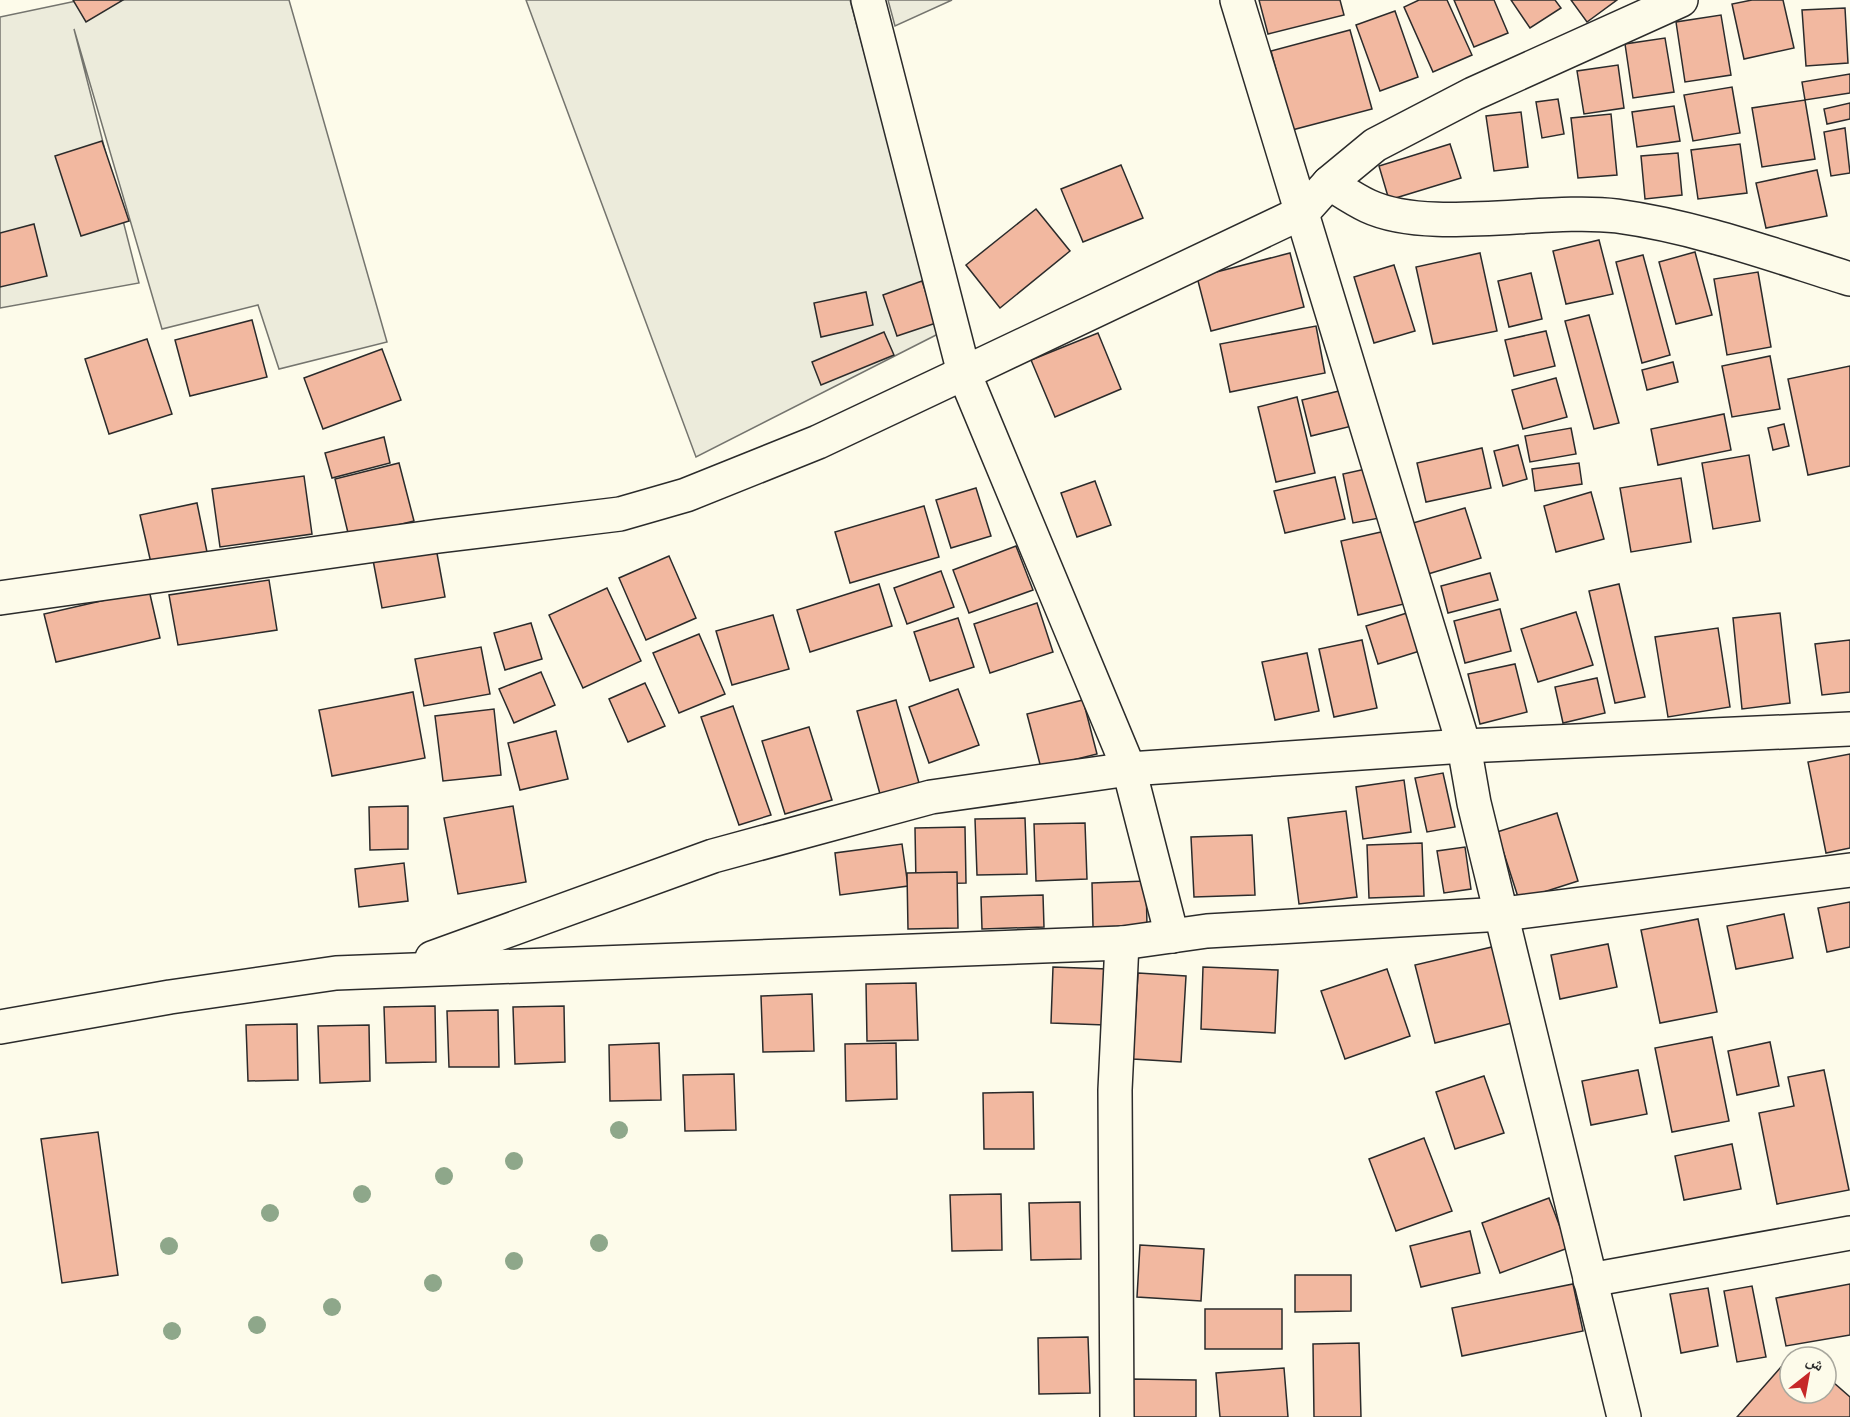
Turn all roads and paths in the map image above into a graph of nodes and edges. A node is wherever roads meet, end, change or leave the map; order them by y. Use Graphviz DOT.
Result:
graph roads {
  1 [pos="868,0"];
  2 [pos="1237,0"];
  3 [pos="1681,0"];
  4 [pos="1329,183"];
  5 [pos="1303,212"];
  6 [pos="1850,279"];
  7 [pos="964,372"];
  8 [pos="0,598"];
  9 [pos="1850,729"];
  10 [pos="1464,746"];
  11 [pos="1128,769"];
  12 [pos="1850,870"];
  13 [pos="1503,914"];
  14 [pos="1172,936"];
  15 [pos="1122,943"];
  16 [pos="403,969"];
  17 [pos="0,1028"];
  18 [pos="1850,1233"];
  19 [pos="1590,1280"];
  20 [pos="1117,1417"];
  21 [pos="1624,1417"];
  1 -- 7 [label="street"];
  2 -- 5 [label="street"];
  3 -- 4 [label="street"];
  4 -- 5 [label="street"];
  4 -- 6 [label="street"];
  5 -- 7 [label="street"];
  5 -- 10 [label="street"];
  7 -- 8 [label="street"];
  7 -- 11 [label="street"];
  9 -- 10 [label="street"];
  10 -- 11 [label="street"];
  10 -- 13 [label="street"];
  11 -- 14 [label="street"];
  11 -- 16 [label="street"];
  12 -- 13 [label="street"];
  13 -- 14 [label="street"];
  13 -- 19 [label="street"];
  14 -- 15 [label="street"];
  15 -- 16 [label="street"];
  15 -- 20 [label="street"];
  16 -- 17 [label="street"];
  18 -- 19 [label="street"];
  19 -- 21 [label="street"];
}
